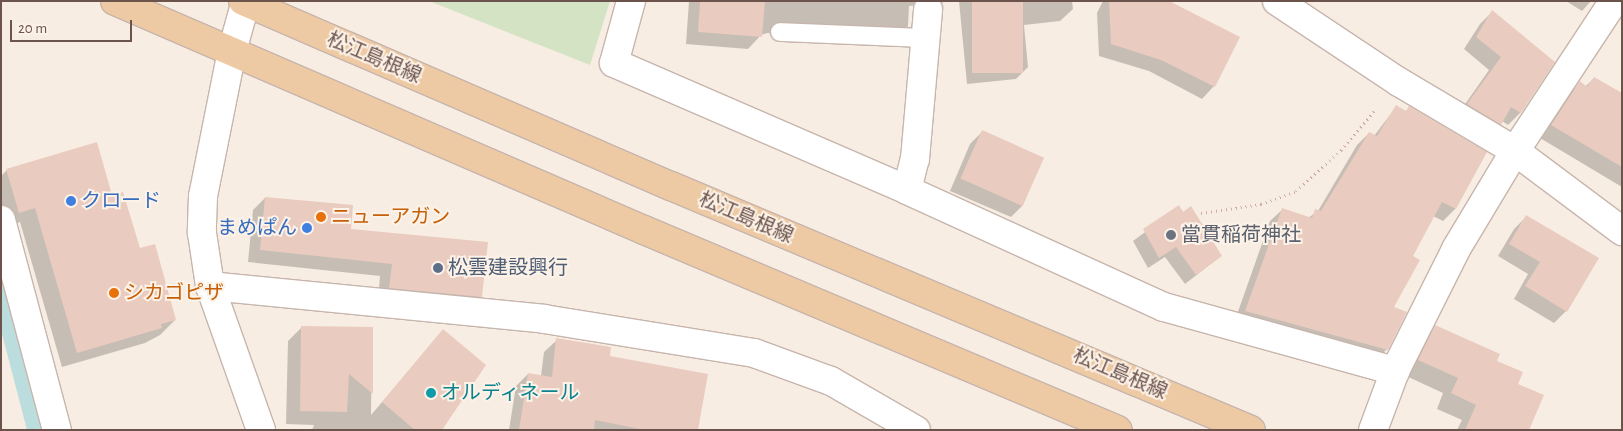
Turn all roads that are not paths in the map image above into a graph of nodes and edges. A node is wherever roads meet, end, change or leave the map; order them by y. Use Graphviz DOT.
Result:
graph roads {
  1 [pos="115,1"];
  2 [pos="631,1"];
  3 [pos="1277,1"];
  4 [pos="1614,1"];
  5 [pos="245,2"];
  6 [pos="928,10"];
  7 [pos="780,32"];
  8 [pos="926,38"];
  9 [pos="232,51"];
  10 [pos="1515,151"];
  11 [pos="907,190"];
  12 [pos="1,220"];
  13 [pos="1622,232"];
  14 [pos="210,286"];
  15 [pos="1395,371"];
  16 [pos="57,430"];
  17 [pos="261,430"];
  18 [pos="916,430"];
  19 [pos="1118,430"];
  20 [pos="1251,430"];
  21 [pos="1373,430"];
  1 -- 9 [label="main road"];
  2 -- 11 [label="street"];
  3 -- 10 [label="street"];
  4 -- 10 [label="street"];
  5 -- 9 [label="street"];
  5 -- 20 [label="main road, 松江島根線"];
  6 -- 8 [label="street"];
  7 -- 8 [label="lane"];
  8 -- 11 [label="street"];
  9 -- 14 [label="street"];
  9 -- 19 [label="main road"];
  10 -- 13 [label="street"];
  10 -- 15 [label="street"];
  11 -- 15 [label="street"];
  12 -- 16 [label="street"];
  14 -- 17 [label="street"];
  14 -- 18 [label="street"];
  15 -- 21 [label="street"];
}
